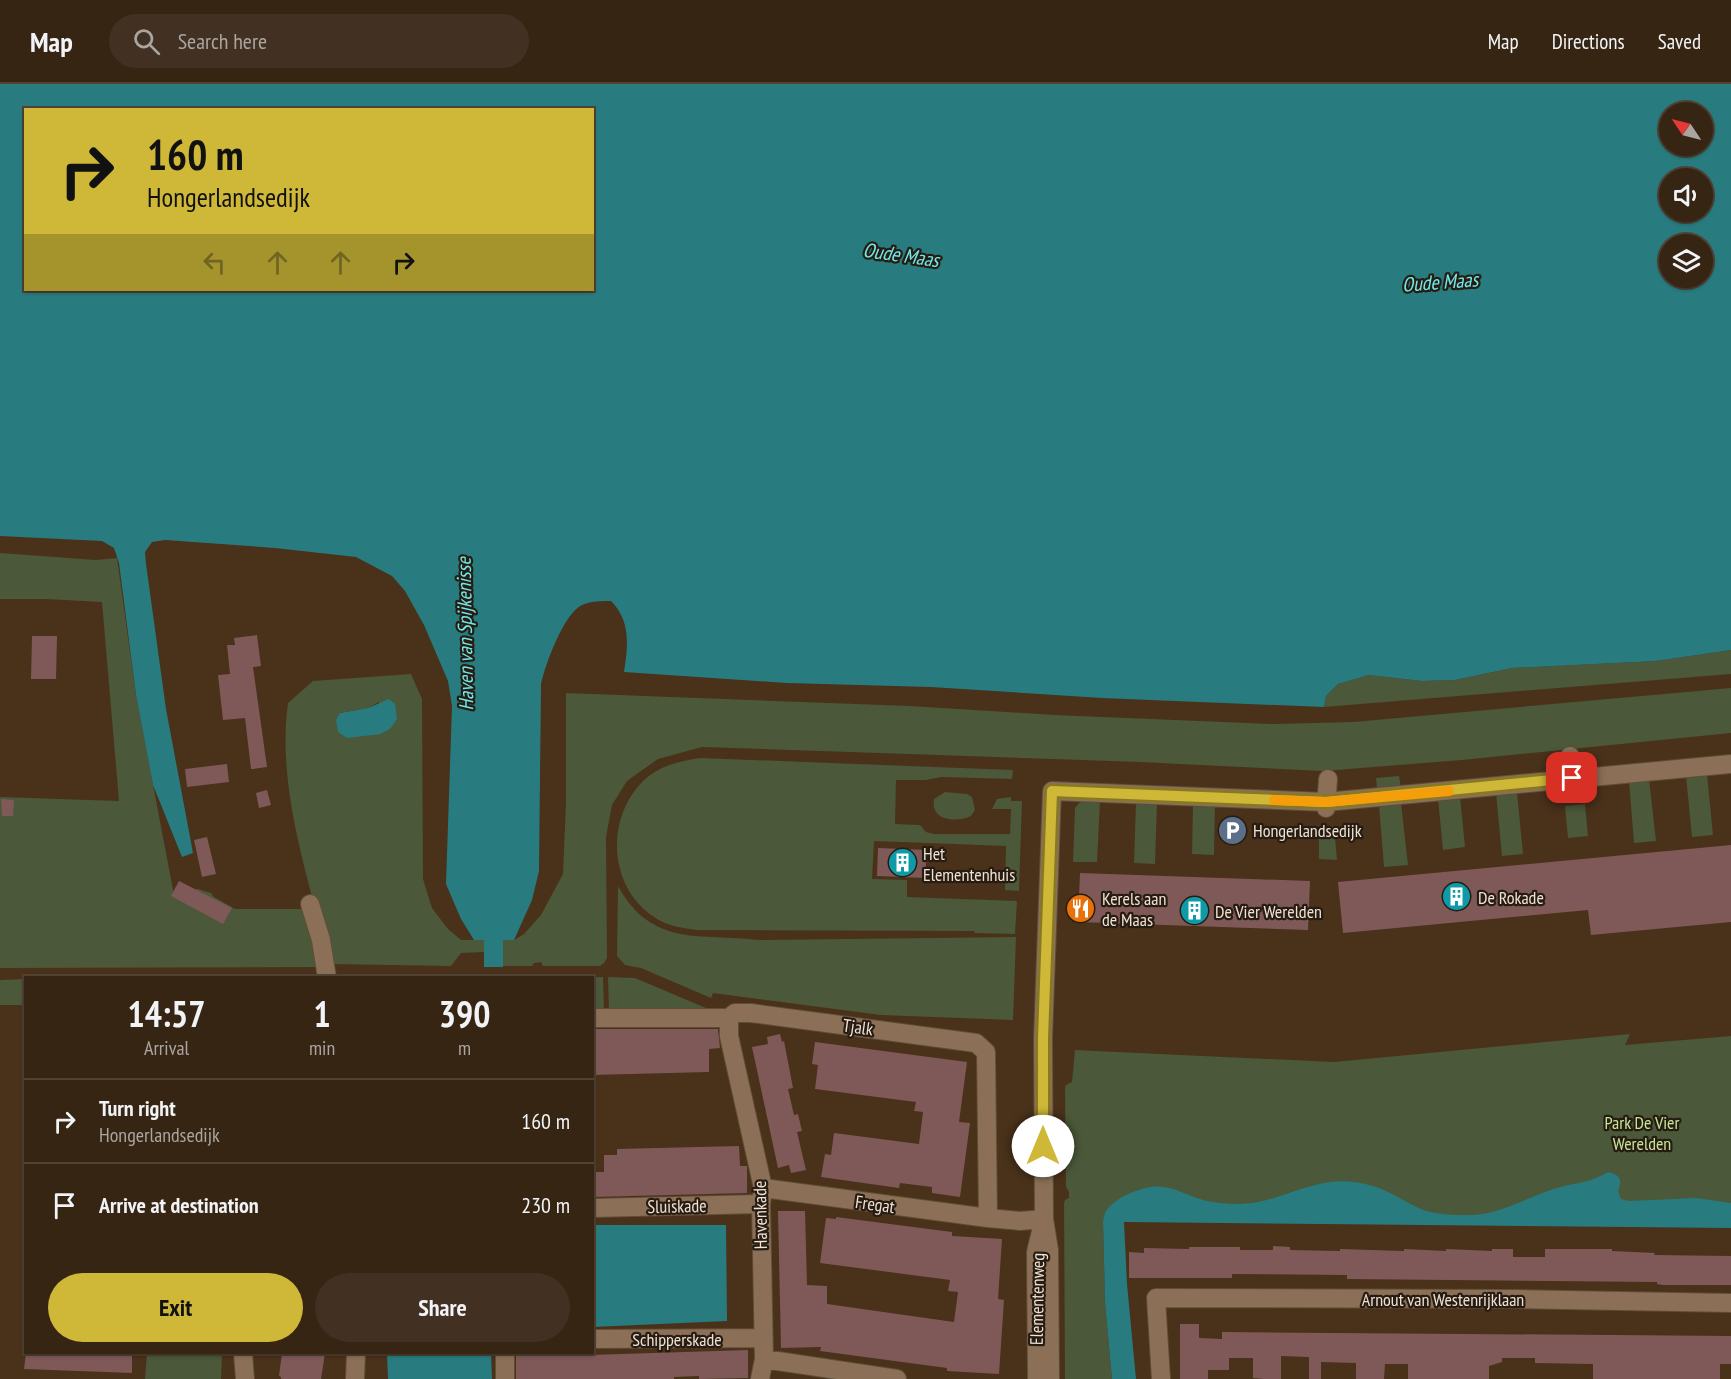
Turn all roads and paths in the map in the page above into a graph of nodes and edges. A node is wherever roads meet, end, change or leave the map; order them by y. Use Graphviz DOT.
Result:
graph roads {
  1 [pos="1570,756"];
  2 [pos="1731,764"];
  3 [pos="1328,779"];
  4 [pos="1573,782"];
  5 [pos="1326,805"];
  6 [pos="310,904"];
  7 [pos="327,976"];
  8 [pos="594,1018"];
  9 [pos="729,1018"];
  10 [pos="762,1196"];
  11 [pos="594,1208"];
  12 [pos="988,1218"];
  13 [pos="1044,1219"];
  14 [pos="1731,1303"];
  15 [pos="762,1338"];
  16 [pos="594,1339"];
  17 [pos="243,1354"];
  18 [pos="356,1354"];
  19 [pos="505,1354"];
  20 [pos="764,1359"];
  21 [pos="245,1379"];
  22 [pos="355,1379"];
  23 [pos="505,1379"];
  24 [pos="760,1379"];
  25 [pos="897,1379"];
  26 [pos="1036,1379"];
  27 [pos="1050,1379"];
  28 [pos="1161,1379"];
  1 -- 4 [label="street"];
  2 -- 4 [label="street"];
  3 -- 5 [label="street"];
  4 -- 5 [label="street"];
  5 -- 13 [label="street, Elementenweg"];
  6 -- 7 [label="street"];
  8 -- 9 [label="street"];
  9 -- 10 [label="street, Havenkade"];
  9 -- 12 [label="street, Tjalk"];
  10 -- 11 [label="street, Sluiskade"];
  10 -- 12 [label="street, Fregat"];
  10 -- 15 [label="street, Havenkade"];
  12 -- 13 [label="street, Fregat"];
  13 -- 26 [label="street, Elementenweg"];
  13 -- 27 [label="street, Elementenweg"];
  14 -- 28 [label="street, Arnout van Westenrijklaan"];
  15 -- 16 [label="street, Schipperskade"];
  15 -- 20 [label="street, Havenkade"];
  17 -- 21 [label="street"];
  18 -- 22 [label="street"];
  19 -- 23 [label="street"];
  20 -- 24 [label="street, Havenkade"];
  20 -- 25 [label="street"];
}
